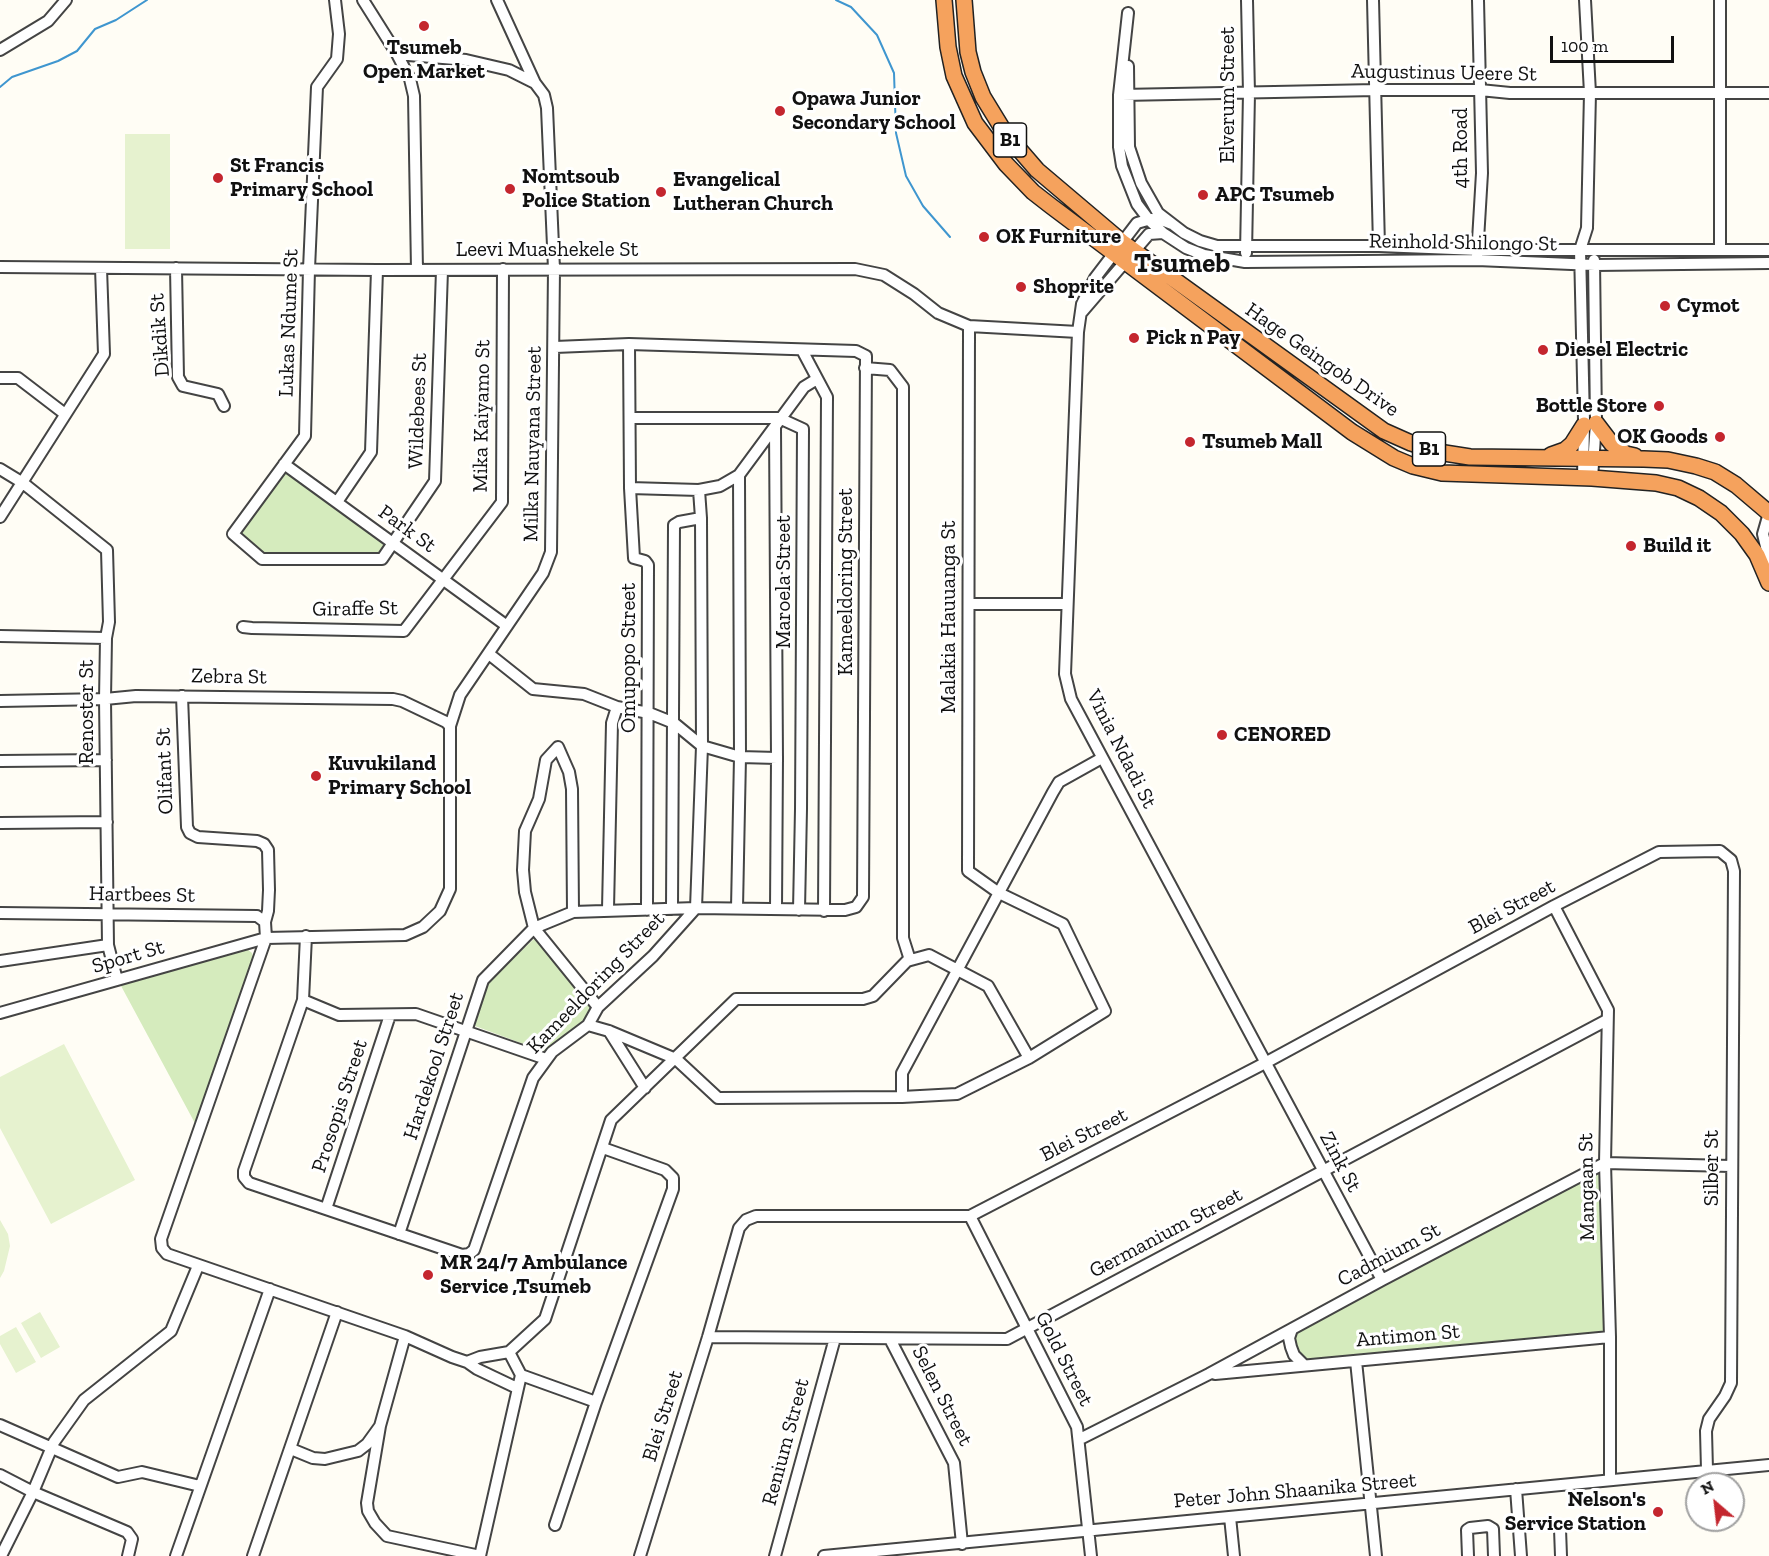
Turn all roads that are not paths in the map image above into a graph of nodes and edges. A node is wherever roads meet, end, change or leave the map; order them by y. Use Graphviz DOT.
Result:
graph roads {
  1 [pos="66,0"];
  2 [pos="335,0"];
  3 [pos="363,0"];
  4 [pos="497,0"];
  5 [pos="944,0"];
  6 [pos="964,0"];
  7 [pos="1128,0"];
  8 [pos="1247,0"];
  9 [pos="1373,0"];
  10 [pos="1478,0"];
  11 [pos="1585,0"];
  12 [pos="1720,0"];
  13 [pos="0,50"];
  14 [pos="397,54"];
  15 [pos="535,83"];
  16 [pos="1376,90"];
  17 [pos="1480,90"];
  18 [pos="1249,93"];
  19 [pos="1590,93"];
  20 [pos="1769,93"];
  21 [pos="1719,94"];
  22 [pos="1123,95"];
  23 [pos="1137,204"];
  24 [pos="1137,223"];
  25 [pos="1154,224"];
  26 [pos="1584,239"];
  27 [pos="1246,246"];
  28 [pos="1379,246"];
  29 [pos="1580,250"];
  30 [pos="1593,250"];
  31 [pos="1720,250"];
  32 [pos="1769,250"];
  33 [pos="1124,252"];
  34 [pos="1478,255"];
  35 [pos="1245,262"];
  36 [pos="1769,263"];
  37 [pos="1581,265"];
  38 [pos="1595,265"];
  39 [pos="0,267"];
  40 [pos="101,268"];
  41 [pos="176,268"];
  42 [pos="309,269"];
  43 [pos="503,269"];
  44 [pos="554,269"];
  45 [pos="377,270"];
  46 [pos="417,270"];
  47 [pos="442,270"];
  48 [pos="1080,314"];
  49 [pos="969,326"];
  50 [pos="1078,332"];
  51 [pos="629,344"];
  52 [pos="555,347"];
  53 [pos="802,351"];
  54 [pos="865,368"];
  55 [pos="0,378"];
  56 [pos="818,379"];
  57 [pos="224,406"];
  58 [pos="65,414"];
  59 [pos="631,418"];
  60 [pos="777,423"];
  61 [pos="1590,424"];
  62 [pos="1543,459"];
  63 [pos="1589,459"];
  64 [pos="1644,459"];
  65 [pos="284,464"];
  66 [pos="0,469"];
  67 [pos="739,475"];
  68 [pos="1588,478"];
  69 [pos="23,483"];
  70 [pos="630,488"];
  71 [pos="699,490"];
  72 [pos="337,502"];
  73 [pos="1769,513"];
  74 [pos="0,517"];
  75 [pos="702,518"];
  76 [pos="234,536"];
  77 [pos="394,544"];
  78 [pos="1769,559"];
  79 [pos="443,579"];
  80 [pos="1769,583"];
  81 [pos="969,603"];
  82 [pos="1067,604"];
  83 [pos="507,626"];
  84 [pos="243,627"];
  85 [pos="0,636"];
  86 [pos="106,638"];
  87 [pos="489,654"];
  88 [pos="182,696"];
  89 [pos="105,699"];
  90 [pos="0,701"];
  91 [pos="617,707"];
  92 [pos="649,713"];
  93 [pos="674,723"];
  94 [pos="450,726"];
  95 [pos="702,746"];
  96 [pos="740,757"];
  97 [pos="777,758"];
  98 [pos="1102,758"];
  99 [pos="106,760"];
  100 [pos="0,761"];
  101 [pos="107,822"];
  102 [pos="0,823"];
  103 [pos="1731,860"];
  104 [pos="999,893"];
  105 [pos="1554,906"];
  106 [pos="696,908"];
  107 [pos="737,908"];
  108 [pos="608,909"];
  109 [pos="672,909"];
  110 [pos="776,909"];
  111 [pos="647,910"];
  112 [pos="799,910"];
  113 [pos="824,910"];
  114 [pos="573,912"];
  115 [pos="0,913"];
  116 [pos="108,913"];
  117 [pos="265,922"];
  118 [pos="534,928"];
  119 [pos="306,936"];
  120 [pos="266,938"];
  121 [pos="108,945"];
  122 [pos="910,960"];
  123 [pos="0,961"];
  124 [pos="958,969"];
  125 [pos="117,980"];
  126 [pos="303,1000"];
  127 [pos="598,1007"];
  128 [pos="0,1013"];
  129 [pos="390,1015"];
  130 [pos="1607,1020"];
  131 [pos="588,1025"];
  132 [pos="609,1031"];
  133 [pos="466,1032"];
  134 [pos="1029,1058"];
  135 [pos="546,1059"];
  136 [pos="676,1059"];
  137 [pos="1265,1063"];
  138 [pos="645,1088"];
  139 [pos="902,1097"];
  140 [pos="603,1148"];
  141 [pos="1605,1163"];
  142 [pos="1731,1166"];
  143 [pos="1323,1172"];
  144 [pos="327,1209"];
  145 [pos="970,1216"];
  146 [pos="399,1234"];
  147 [pos="198,1266"];
  148 [pos="1382,1280"];
  149 [pos="270,1289"];
  150 [pos="337,1312"];
  151 [pos="1026,1329"];
  152 [pos="1292,1329"];
  153 [pos="405,1335"];
  154 [pos="708,1337"];
  155 [pos="1610,1337"];
  156 [pos="835,1338"];
  157 [pos="890,1339"];
  158 [pos="509,1352"];
  159 [pos="1356,1361"];
  160 [pos="467,1362"];
  161 [pos="1304,1365"];
  162 [pos="1209,1374"];
  163 [pos="521,1375"];
  164 [pos="517,1388"];
  165 [pos="596,1402"];
  166 [pos="0,1425"];
  167 [pos="380,1426"];
  168 [pos="1080,1440"];
  169 [pos="51,1449"];
  170 [pos="291,1449"];
  171 [pos="1769,1465"];
  172 [pos="1707,1470"];
  173 [pos="0,1475"];
  174 [pos="1610,1480"];
  175 [pos="200,1486"];
  176 [pos="1516,1489"];
  177 [pos="33,1492"];
  178 [pos="1371,1503"];
  179 [pos="1230,1517"];
  180 [pos="555,1525"];
  181 [pos="1560,1529"];
  182 [pos="1088,1530"];
  183 [pos="963,1544"];
  184 [pos="906,1552"];
  185 [pos="1,1556"];
  186 [pos="128,1556"];
  187 [pos="176,1556"];
  188 [pos="253,1556"];
  189 [pos="480,1556"];
  190 [pos="640,1556"];
  191 [pos="775,1556"];
  192 [pos="824,1556"];
  193 [pos="1091,1556"];
  194 [pos="1234,1556"];
  195 [pos="1376,1556"];
  196 [pos="1468,1556"];
  197 [pos="1494,1556"];
  198 [pos="1521,1556"];
  199 [pos="1561,1556"];
  1 -- 13 [label="street"];
  2 -- 42 [label="street, Lukas Ndume St"];
  3 -- 14 [label="street"];
  4 -- 15 [label="street"];
  5 -- 33 [label="highway, Hage Geingob Drive / B1"];
  6 -- 33 [label="highway, Hage Geingob Drive / B1"];
  7 -- 22 [label="street"];
  8 -- 18 [label="street, Elverum Street"];
  9 -- 16 [label="street"];
  10 -- 17 [label="street, 4th Road"];
  11 -- 19 [label="street"];
  12 -- 21 [label="street"];
  14 -- 15 [label="street"];
  14 -- 46 [label="street"];
  15 -- 44 [label="street, Milka Nauyana Street"];
  16 -- 17 [label="street, Augustinus Ueere St"];
  16 -- 18 [label="street, Augustinus Ueere St"];
  16 -- 28 [label="street"];
  17 -- 19 [label="street, Augustinus Ueere St"];
  17 -- 34 [label="street, 4th Road"];
  18 -- 22 [label="street, Augustinus Ueere St"];
  18 -- 27 [label="street, Elverum Street"];
  19 -- 21 [label="street, Augustinus Ueere St"];
  19 -- 26 [label="street"];
  20 -- 21 [label="street, Augustinus Ueere St"];
  21 -- 31 [label="street"];
  22 -- 23 [label="street"];
  22 -- 25 [label="street"];
  23 -- 24 [label="street"];
  23 -- 25 [label="street"];
  24 -- 25 [label="street"];
  24 -- 33 [label="street"];
  25 -- 27 [label="street, Reinhold Shilongo St"];
  25 -- 33 [label="street"];
  25 -- 35 [label="street, Reinhold Shilongo St"];
  26 -- 29 [label="street"];
  26 -- 30 [label="street"];
  27 -- 28 [label="street, Reinhold Shilongo St"];
  27 -- 35 [label="street, Elverum Street"];
  28 -- 34 [label="street, Reinhold Shilongo St"];
  29 -- 30 [label="street, Reinhold Shilongo St"];
  29 -- 34 [label="street, Reinhold Shilongo St"];
  29 -- 37 [label="street"];
  30 -- 31 [label="street, Reinhold Shilongo St"];
  30 -- 38 [label="street"];
  31 -- 32 [label="street, Reinhold Shilongo St"];
  33 -- 48 [label="street"];
  33 -- 48 [label="street, Vinia Ndadi St"];
  33 -- 62 [label="highway, Hage Geingob Drive / B1"];
  33 -- 68 [label="highway, Hage Geingob Drive / B1"];
  34 -- 35 [label="street, Reinhold Shilongo St"];
  34 -- 37 [label="street, Reinhold Shilongo St"];
  36 -- 38 [label="street, Reinhold Shilongo St"];
  37 -- 38 [label="street, Reinhold Shilongo St"];
  37 -- 61 [label="street"];
  38 -- 61 [label="street"];
  39 -- 40 [label="street, Leevi Muashekele St"];
  40 -- 41 [label="street, Leevi Muashekele St"];
  40 -- 58 [label="street"];
  41 -- 42 [label="street, Leevi Muashekele St"];
  41 -- 57 [label="street, Dikdik St"];
  42 -- 45 [label="street, Leevi Muashekele St"];
  42 -- 65 [label="street, Lukas Ndume St"];
  43 -- 44 [label="street, Leevi Muashekele St"];
  43 -- 47 [label="street, Leevi Muashekele St"];
  43 -- 79 [label="street, Mika Kaiyamo St"];
  44 -- 49 [label="street, Leevi Muashekele St"];
  44 -- 52 [label="street, Milka Nauyana Street"];
  45 -- 46 [label="street, Leevi Muashekele St"];
  45 -- 72 [label="street"];
  46 -- 47 [label="street, Leevi Muashekele St"];
  47 -- 77 [label="street, Wildebees St"];
  48 -- 50 [label="street, Vinia Ndadi St"];
  49 -- 50 [label="street, Leevi Muashekele St"];
  49 -- 81 [label="street, Malakia Hauuanga St"];
  50 -- 82 [label="street, Vinia Ndadi St"];
  51 -- 52 [label="street"];
  51 -- 53 [label="street"];
  51 -- 59 [label="street, Omupopo Street"];
  52 -- 83 [label="street, Milka Nauyana Street"];
  53 -- 54 [label="street"];
  53 -- 56 [label="street"];
  54 -- 113 [label="street, Kameeldoring Street"];
  54 -- 122 [label="street"];
  55 -- 58 [label="street"];
  56 -- 60 [label="street"];
  56 -- 113 [label="street"];
  58 -- 69 [label="street"];
  59 -- 60 [label="street"];
  59 -- 70 [label="street, Omupopo Street"];
  60 -- 67 [label="street"];
  60 -- 97 [label="street"];
  60 -- 112 [label="street, Maroela Street"];
  61 -- 62 [label="highway"];
  61 -- 63 [label="street"];
  61 -- 64 [label="highway"];
  62 -- 63 [label="highway, Hage Geingob Drive / B1"];
  63 -- 64 [label="highway, Hage Geingob Drive / B1"];
  63 -- 68 [label="street"];
  64 -- 73 [label="highway, Hage Geingob Drive / B1"];
  65 -- 72 [label="street, Park St"];
  65 -- 76 [label="street, Lukas Ndume St"];
  66 -- 69 [label="street"];
  67 -- 71 [label="street"];
  67 -- 96 [label="street"];
  68 -- 80 [label="highway, Hage Geingob Drive / B1"];
  69 -- 74 [label="street"];
  69 -- 86 [label="street, Renoster St"];
  70 -- 71 [label="street"];
  70 -- 92 [label="street, Omupopo Street"];
  71 -- 75 [label="street"];
  72 -- 77 [label="street, Park St"];
  73 -- 78 [label="street"];
  75 -- 93 [label="street"];
  75 -- 95 [label="street"];
  76 -- 77 [label="street, Wildebees St"];
  77 -- 79 [label="street, Park St"];
  79 -- 83 [label="street, Park St"];
  79 -- 84 [label="street, Giraffe St"];
  81 -- 82 [label="street"];
  81 -- 104 [label="street, Malakia Hauuanga St"];
  82 -- 98 [label="street, Vinia Ndadi St"];
  83 -- 87 [label="street, Milka Nauyana Street"];
  85 -- 86 [label="street"];
  86 -- 89 [label="street, Renoster St"];
  87 -- 91 [label="street"];
  87 -- 94 [label="street, Milka Nauyana Street"];
  88 -- 89 [label="street, Zebra St"];
  88 -- 94 [label="street, Zebra St"];
  88 -- 117 [label="street, Olifant St"];
  89 -- 90 [label="street, Zebra St"];
  89 -- 99 [label="street, Renoster St"];
  91 -- 92 [label="street"];
  91 -- 108 [label="street"];
  92 -- 93 [label="street"];
  92 -- 111 [label="street, Omupopo Street"];
  93 -- 95 [label="street"];
  93 -- 109 [label="street"];
  94 -- 119 [label="street, Milka Nauyana Street"];
  95 -- 96 [label="street"];
  95 -- 106 [label="street"];
  96 -- 97 [label="street"];
  96 -- 107 [label="street"];
  97 -- 110 [label="street"];
  98 -- 104 [label="street"];
  98 -- 137 [label="street, Vinia Ndadi St"];
  99 -- 100 [label="street"];
  99 -- 101 [label="street, Renoster St"];
  101 -- 102 [label="street"];
  101 -- 116 [label="street, Renoster St"];
  103 -- 105 [label="street, Blei Street"];
  103 -- 142 [label="street, Silber St"];
  104 -- 124 [label="street"];
  104 -- 134 [label="street"];
  105 -- 130 [label="street, Mangaan St"];
  105 -- 137 [label="street, Blei Street"];
  106 -- 107 [label="street, Kameeldoring Street"];
  106 -- 109 [label="street"];
  106 -- 127 [label="street, Kameeldoring Street"];
  107 -- 110 [label="street, Kameeldoring Street"];
  108 -- 111 [label="street"];
  108 -- 114 [label="street"];
  109 -- 111 [label="street"];
  110 -- 112 [label="street, Kameeldoring Street"];
  112 -- 113 [label="street, Kameeldoring Street"];
  114 -- 118 [label="street"];
  114 -- 118 [label="street"];
  115 -- 116 [label="street, Hartbees St"];
  116 -- 117 [label="street, Hartbees St"];
  116 -- 121 [label="street, Renoster St"];
  117 -- 120 [label="street"];
  118 -- 127 [label="street"];
  118 -- 133 [label="street, Hardekool Street"];
  119 -- 120 [label="street, Milka Nauyana Street"];
  119 -- 126 [label="street, Kameeldoring Street"];
  120 -- 125 [label="street, Sport St"];
  120 -- 147 [label="street"];
  121 -- 123 [label="street"];
  121 -- 125 [label="street, Renoster St"];
  122 -- 124 [label="street"];
  122 -- 136 [label="street"];
  124 -- 134 [label="street"];
  124 -- 139 [label="street"];
  125 -- 128 [label="street, Sport St"];
  126 -- 129 [label="street"];
  126 -- 144 [label="street, Kameeldoring Street"];
  127 -- 131 [label="street, Kameeldoring Street"];
  129 -- 133 [label="street"];
  129 -- 144 [label="street, Prosopis Street"];
  130 -- 141 [label="street, Mangaan St"];
  130 -- 143 [label="street, Germanium Street"];
  131 -- 132 [label="street"];
  131 -- 135 [label="street, Kameeldoring Street"];
  132 -- 136 [label="street"];
  132 -- 138 [label="street"];
  133 -- 135 [label="street"];
  133 -- 146 [label="street, Hardekool Street"];
  134 -- 139 [label="street"];
  135 -- 146 [label="street, Kameeldoring Street"];
  136 -- 138 [label="street"];
  136 -- 139 [label="street"];
  137 -- 143 [label="street, Zink St"];
  137 -- 145 [label="street, Blei Street"];
  138 -- 140 [label="street"];
  140 -- 158 [label="street"];
  140 -- 165 [label="street"];
  141 -- 142 [label="street, Cadmium St"];
  141 -- 148 [label="street, Cadmium St"];
  141 -- 155 [label="street, Mangaan St"];
  142 -- 172 [label="street, Silber St"];
  143 -- 148 [label="street, Zink St"];
  143 -- 151 [label="street, Germanium Street"];
  144 -- 146 [label="street, Kameeldoring Street"];
  145 -- 151 [label="street, Gold Street"];
  145 -- 154 [label="street, Blei Street"];
  147 -- 149 [label="street"];
  147 -- 169 [label="street"];
  148 -- 152 [label="street, Cadmium St"];
  149 -- 150 [label="street"];
  149 -- 175 [label="street"];
  150 -- 153 [label="street"];
  150 -- 170 [label="street"];
  151 -- 157 [label="street, Germanium Street"];
  151 -- 168 [label="street, Gold Street"];
  152 -- 161 [label="street"];
  152 -- 162 [label="street, Cadmium St"];
  153 -- 160 [label="street"];
  153 -- 167 [label="street"];
  154 -- 156 [label="street, Germanium Street"];
  154 -- 190 [label="street, Blei Street"];
  155 -- 159 [label="street, Antimon St"];
  155 -- 174 [label="street, Mangaan St"];
  156 -- 157 [label="street, Germanium Street"];
  156 -- 191 [label="street, Renium Street"];
  157 -- 183 [label="street, Selen Street"];
  158 -- 160 [label="street"];
  158 -- 163 [label="street"];
  159 -- 161 [label="street, Antimon St"];
  159 -- 178 [label="street"];
  160 -- 164 [label="street"];
  161 -- 162 [label="street, Antimon St"];
  162 -- 168 [label="street, Cadmium St"];
  163 -- 164 [label="street"];
  163 -- 165 [label="street"];
  164 -- 189 [label="street"];
  165 -- 180 [label="street"];
  166 -- 169 [label="street"];
  167 -- 170 [label="street"];
  167 -- 189 [label="street"];
  168 -- 182 [label="street, Gold Street"];
  169 -- 175 [label="street"];
  169 -- 177 [label="street"];
  170 -- 188 [label="street"];
  171 -- 172 [label="street, Peter John Shaanika Street"];
  172 -- 174 [label="street, Peter John Shaanika Street"];
  173 -- 177 [label="street"];
  174 -- 176 [label="street, Peter John Shaanika Street"];
  175 -- 187 [label="street"];
  176 -- 178 [label="street, Peter John Shaanika Street"];
  176 -- 198 [label="street"];
  177 -- 185 [label="street"];
  177 -- 186 [label="street"];
  178 -- 179 [label="street, Peter John Shaanika Street"];
  178 -- 195 [label="street"];
  179 -- 182 [label="street, Peter John Shaanika Street"];
  179 -- 194 [label="street"];
  181 -- 199 [label="street"];
  182 -- 183 [label="street, Peter John Shaanika Street"];
  182 -- 193 [label="street, Gold Street"];
  183 -- 184 [label="street, Peter John Shaanika Street"];
  184 -- 192 [label="street, Peter John Shaanika Street"];
  196 -- 197 [label="street"];
}
